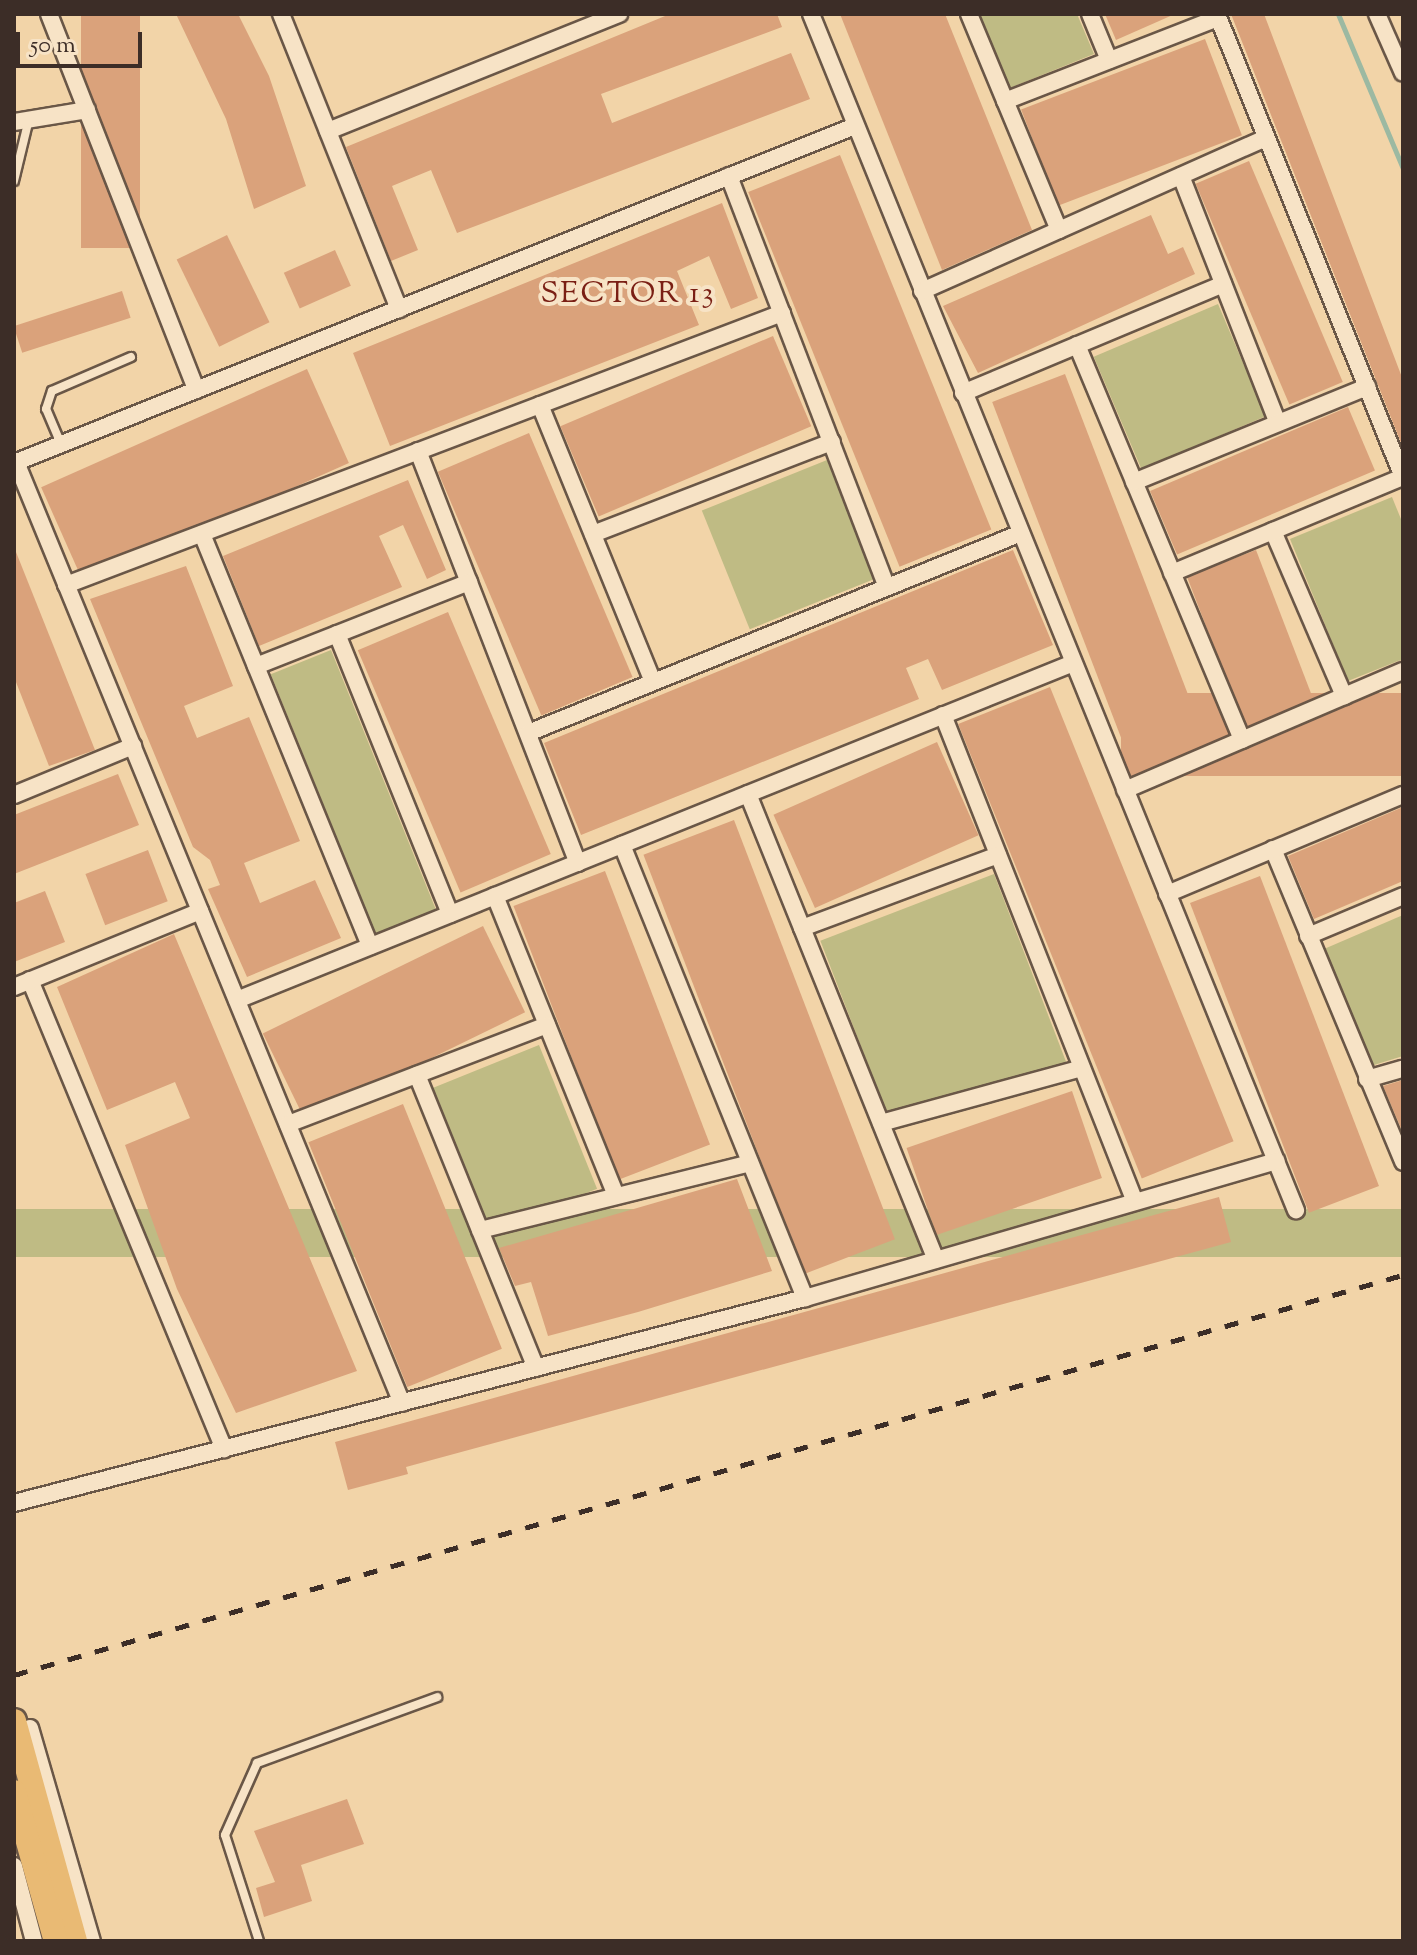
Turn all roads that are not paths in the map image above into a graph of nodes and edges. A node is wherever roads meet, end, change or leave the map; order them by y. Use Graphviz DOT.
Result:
graph roads {
  1 [pos="49,14"];
  2 [pos="281,14"];
  3 [pos="811,14"];
  4 [pos="969,14"];
  5 [pos="1090,14"];
  6 [pos="1377,14"];
  7 [pos="614,15"];
  8 [pos="1217,16"];
  9 [pos="1109,60"];
  10 [pos="1403,73"];
  11 [pos="1005,101"];
  12 [pos="87,110"];
  13 [pos="21,122"];
  14 [pos="855,126"];
  15 [pos="328,131"];
  16 [pos="1266,138"];
  17 [pos="729,176"];
  18 [pos="1181,176"];
  19 [pos="14,181"];
  20 [pos="1059,230"];
  21 [pos="1223,284"];
  22 [pos="922,291"];
  23 [pos="399,309"];
  24 [pos="782,313"];
  25 [pos="1077,345"];
  26 [pos="131,357"];
  27 [pos="1367,387"];
  28 [pos="196,390"];
  29 [pos="963,393"];
  30 [pos="540,405"];
  31 [pos="1278,423"];
  32 [pos="832,442"];
  33 [pos="61,444"];
  34 [pos="418,451"];
  35 [pos="15,462"];
  36 [pos="1134,482"];
  37 [pos="1273,531"];
  38 [pos="1021,533"];
  39 [pos="202,534"];
  40 [pos="593,534"];
  41 [pos="1172,573"];
  42 [pos="469,582"];
  43 [pos="66,585"];
  44 [pos="887,587"];
  45 [pos="337,634"];
  46 [pos="1073,663"];
  47 [pos="256,666"];
  48 [pos="1403,671"];
  49 [pos="653,682"];
  50 [pos="1344,696"];
  51 [pos="943,715"];
  52 [pos="528,733"];
  53 [pos="1242,740"];
  54 [pos="133,746"];
  55 [pos="1125,790"];
  56 [pos="748,794"];
  57 [pos="14,795"];
  58 [pos="1403,795"];
  59 [pos="622,845"];
  60 [pos="1273,849"];
  61 [pos="998,855"];
  62 [pos="578,863"];
  63 [pos="1167,894"];
  64 [pos="495,896"];
  65 [pos="1403,896"];
  66 [pos="200,911"];
  67 [pos="450,914"];
  68 [pos="802,928"];
  69 [pos="1308,936"];
  70 [pos="370,946"];
  71 [pos="22,984"];
  72 [pos="237,1000"];
  73 [pos="547,1025"];
  74 [pos="1082,1068"];
  75 [pos="1403,1069"];
  76 [pos="417,1075"];
  77 [pos="1367,1079"];
  78 [pos="881,1123"];
  79 [pos="288,1124"];
  80 [pos="1276,1161"];
  81 [pos="1403,1162"];
  82 [pos="750,1163"];
  83 [pos="616,1196"];
  84 [pos="1135,1202"];
  85 [pos="1296,1210"];
  86 [pos="480,1230"];
  87 [pos="936,1260"];
  88 [pos="805,1298"];
  89 [pos="536,1368"];
  90 [pos="402,1403"];
  91 [pos="224,1449"];
  92 [pos="15,1499"];
  93 [pos="437,1697"];
  94 [pos="22,1724"];
  95 [pos="14,1792"];
  96 [pos="14,1866"];
  97 [pos="34,1941"];
  98 [pos="56,1941"];
  99 [pos="75,1941"];
  100 [pos="92,1941"];
  101 [pos="259,1941"];
  1 -- 12 [label="street"];
  2 -- 15 [label="street"];
  3 -- 14 [label="street"];
  4 -- 11 [label="street"];
  5 -- 9 [label="street"];
  6 -- 10 [label="street"];
  7 -- 15 [label="street"];
  8 -- 9 [label="street"];
  8 -- 16 [label="street"];
  9 -- 11 [label="street"];
  11 -- 20 [label="street"];
  12 -- 13 [label="street"];
  12 -- 28 [label="street"];
  13 -- 19 [label="lane"];
  14 -- 17 [label="street"];
  14 -- 22 [label="street"];
  15 -- 23 [label="street"];
  16 -- 18 [label="street"];
  16 -- 27 [label="street"];
  17 -- 23 [label="street"];
  17 -- 24 [label="street"];
  18 -- 20 [label="street"];
  18 -- 21 [label="street"];
  20 -- 22 [label="street"];
  21 -- 25 [label="street"];
  21 -- 31 [label="street"];
  22 -- 29 [label="street"];
  23 -- 28 [label="street"];
  24 -- 30 [label="street"];
  24 -- 32 [label="street"];
  25 -- 29 [label="street"];
  25 -- 36 [label="street"];
  26 -- 33 [label="lane"];
  27 -- 31 [label="street"];
  27 -- 37 [label="street"];
  28 -- 33 [label="street"];
  29 -- 38 [label="street"];
  30 -- 34 [label="street"];
  30 -- 40 [label="street"];
  31 -- 36 [label="street"];
  32 -- 40 [label="street"];
  32 -- 44 [label="street"];
  33 -- 35 [label="street"];
  34 -- 39 [label="street"];
  34 -- 42 [label="street"];
  35 -- 43 [label="street"];
  36 -- 41 [label="street"];
  37 -- 41 [label="street"];
  37 -- 50 [label="street"];
  38 -- 44 [label="street"];
  38 -- 46 [label="street"];
  39 -- 43 [label="street"];
  39 -- 47 [label="street"];
  40 -- 49 [label="street"];
  41 -- 53 [label="street"];
  42 -- 45 [label="street"];
  42 -- 52 [label="street"];
  43 -- 54 [label="street"];
  44 -- 49 [label="street"];
  45 -- 47 [label="street"];
  45 -- 67 [label="street"];
  46 -- 51 [label="street"];
  46 -- 55 [label="street"];
  47 -- 70 [label="street"];
  48 -- 50 [label="street"];
  49 -- 52 [label="street"];
  50 -- 53 [label="street"];
  51 -- 56 [label="street"];
  51 -- 61 [label="street"];
  52 -- 62 [label="street"];
  53 -- 55 [label="street"];
  54 -- 57 [label="street"];
  54 -- 66 [label="street"];
  55 -- 63 [label="street"];
  56 -- 59 [label="street"];
  56 -- 68 [label="street"];
  58 -- 60 [label="street"];
  59 -- 62 [label="street"];
  59 -- 82 [label="street"];
  60 -- 63 [label="street"];
  60 -- 69 [label="street"];
  61 -- 68 [label="street"];
  61 -- 74 [label="street"];
  62 -- 64 [label="street"];
  63 -- 80 [label="street"];
  64 -- 67 [label="street"];
  64 -- 73 [label="street"];
  65 -- 69 [label="street"];
  66 -- 71 [label="street"];
  66 -- 72 [label="street"];
  67 -- 70 [label="street"];
  68 -- 78 [label="street"];
  69 -- 77 [label="street"];
  70 -- 72 [label="street"];
  71 -- 91 [label="street"];
  72 -- 79 [label="street"];
  73 -- 76 [label="street"];
  73 -- 83 [label="street"];
  74 -- 78 [label="street"];
  74 -- 84 [label="street"];
  75 -- 77 [label="street"];
  76 -- 79 [label="street"];
  76 -- 86 [label="street"];
  77 -- 81 [label="street"];
  78 -- 87 [label="street"];
  79 -- 90 [label="street"];
  80 -- 84 [label="street"];
  80 -- 85 [label="street"];
  82 -- 83 [label="street"];
  82 -- 88 [label="street"];
  83 -- 86 [label="street"];
  84 -- 87 [label="street"];
  86 -- 89 [label="street"];
  87 -- 88 [label="street"];
  88 -- 89 [label="street"];
  89 -- 90 [label="street"];
  90 -- 91 [label="street"];
  91 -- 92 [label="street"];
  93 -- 101 [label="lane"];
  94 -- 99 [label="main road"];
  94 -- 100 [label="street"];
  95 -- 98 [label="main road"];
  96 -- 97 [label="street"];
}
